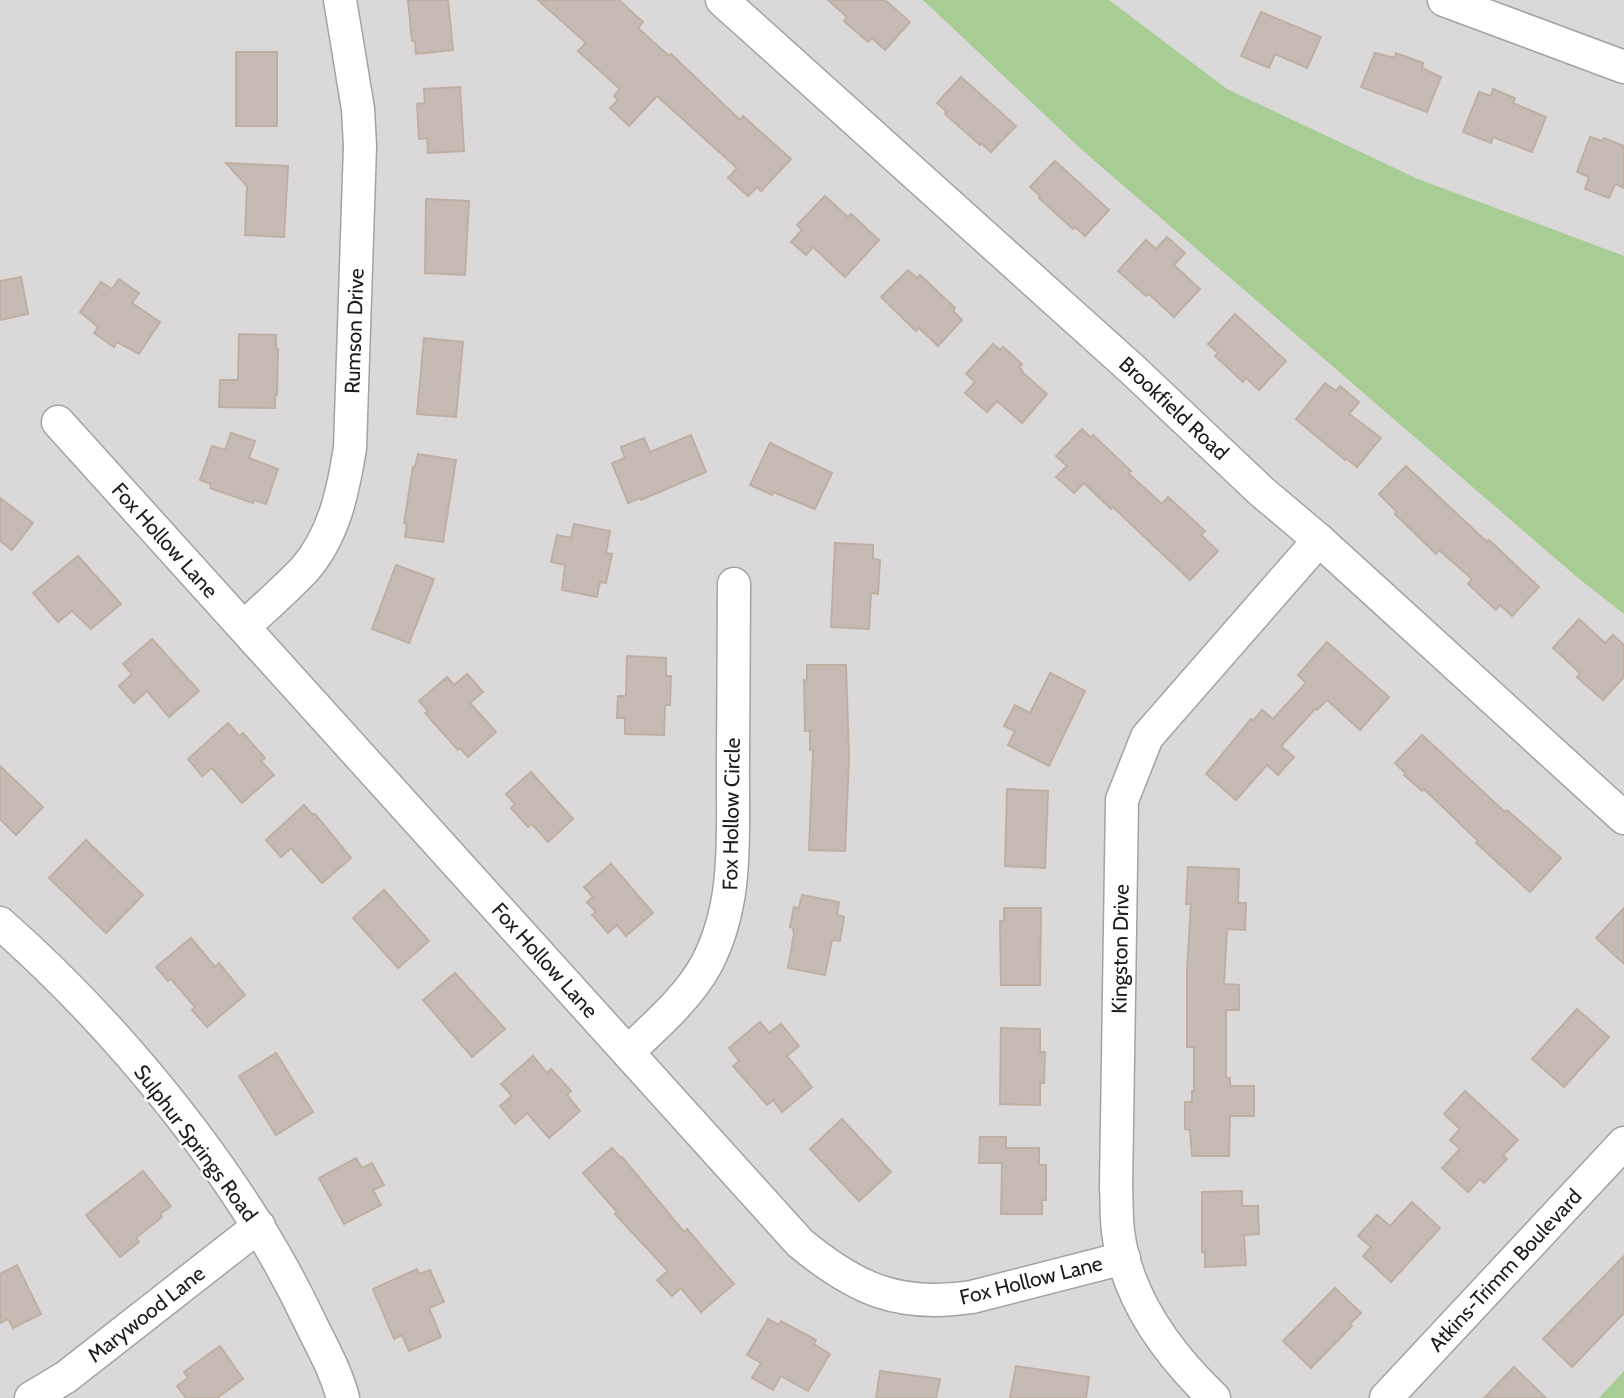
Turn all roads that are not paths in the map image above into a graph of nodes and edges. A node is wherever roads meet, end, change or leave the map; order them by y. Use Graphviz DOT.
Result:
graph roads {
  1 [pos="340,0"];
  2 [pos="722,0"];
  3 [pos="1456,2"];
  4 [pos="1624,68"];
  5 [pos="58,422"];
  6 [pos="1319,540"];
  7 [pos="734,584"];
  8 [pos="244,627"];
  9 [pos="1624,818"];
  10 [pos="0,923"];
  11 [pos="628,1052"];
  12 [pos="1624,1143"];
  13 [pos="259,1226"];
  14 [pos="1124,1258"];
  15 [pos="30,1398"];
  16 [pos="344,1398"];
  17 [pos="1214,1398"];
  18 [pos="1386,1398"];
  1 -- 8 [label="street, Rumson Drive"];
  2 -- 6 [label="street, Brookfield Road"];
  3 -- 4 [label="street"];
  5 -- 8 [label="street, Fox Hollow Lane"];
  6 -- 9 [label="street, Brookfield Road"];
  6 -- 14 [label="street, Kingston Drive"];
  7 -- 11 [label="street, Fox Hollow Circle"];
  8 -- 11 [label="street, Fox Hollow Lane"];
  10 -- 13 [label="street, Sulphur Springs Road"];
  11 -- 14 [label="street, Fox Hollow Lane"];
  12 -- 18 [label="street, Atkins-Trimm Boulevard"];
  13 -- 15 [label="street, Marywood Lane"];
  13 -- 16 [label="street, Sulphur Springs Road"];
  14 -- 17 [label="street, Kingston Drive"];
}
